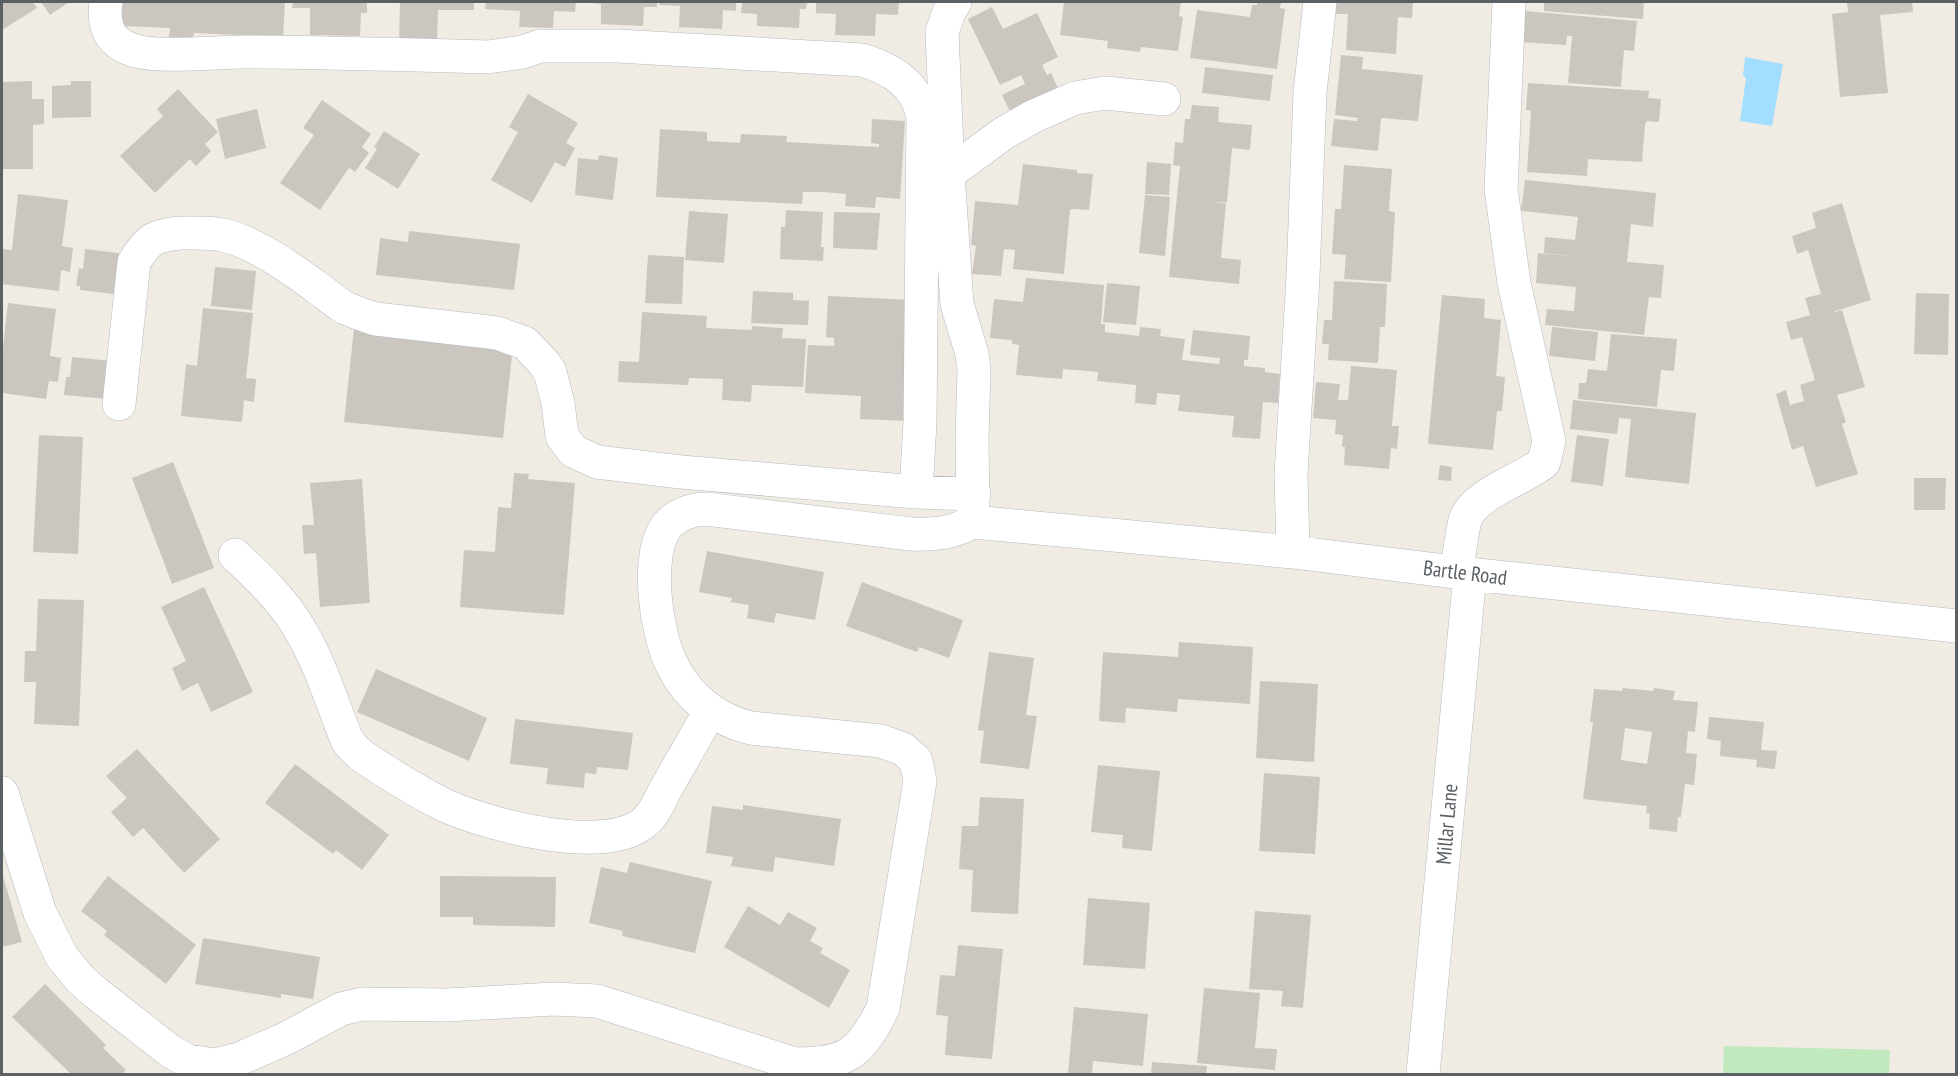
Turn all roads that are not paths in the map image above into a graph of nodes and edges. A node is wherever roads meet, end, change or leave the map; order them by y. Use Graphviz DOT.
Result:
graph roads {
  1 [pos="106,2"];
  2 [pos="955,2"];
  3 [pos="1320,2"];
  4 [pos="1509,2"];
  5 [pos="1164,99"];
  6 [pos="948,174"];
  7 [pos="119,404"];
  8 [pos="916,492"];
  9 [pos="973,508"];
  10 [pos="1293,552"];
  11 [pos="234,555"];
  12 [pos="1463,573"];
  13 [pos="1956,626"];
  14 [pos="710,711"];
  15 [pos="2,794"];
  16 [pos="1423,1074"];
  1 -- 8 [label="street"];
  2 -- 6 [label="street"];
  3 -- 10 [label="street"];
  4 -- 12 [label="street, Millar Lane"];
  5 -- 6 [label="street"];
  6 -- 9 [label="street"];
  7 -- 8 [label="street, Bartle Road"];
  8 -- 9 [label="street, Bartle Road"];
  9 -- 10 [label="street, Bartle Road"];
  9 -- 14 [label="street"];
  10 -- 12 [label="street, Bartle Road"];
  11 -- 14 [label="street"];
  12 -- 13 [label="street, Bartle Road"];
  12 -- 16 [label="street, Millar Lane"];
  14 -- 15 [label="street"];
}
